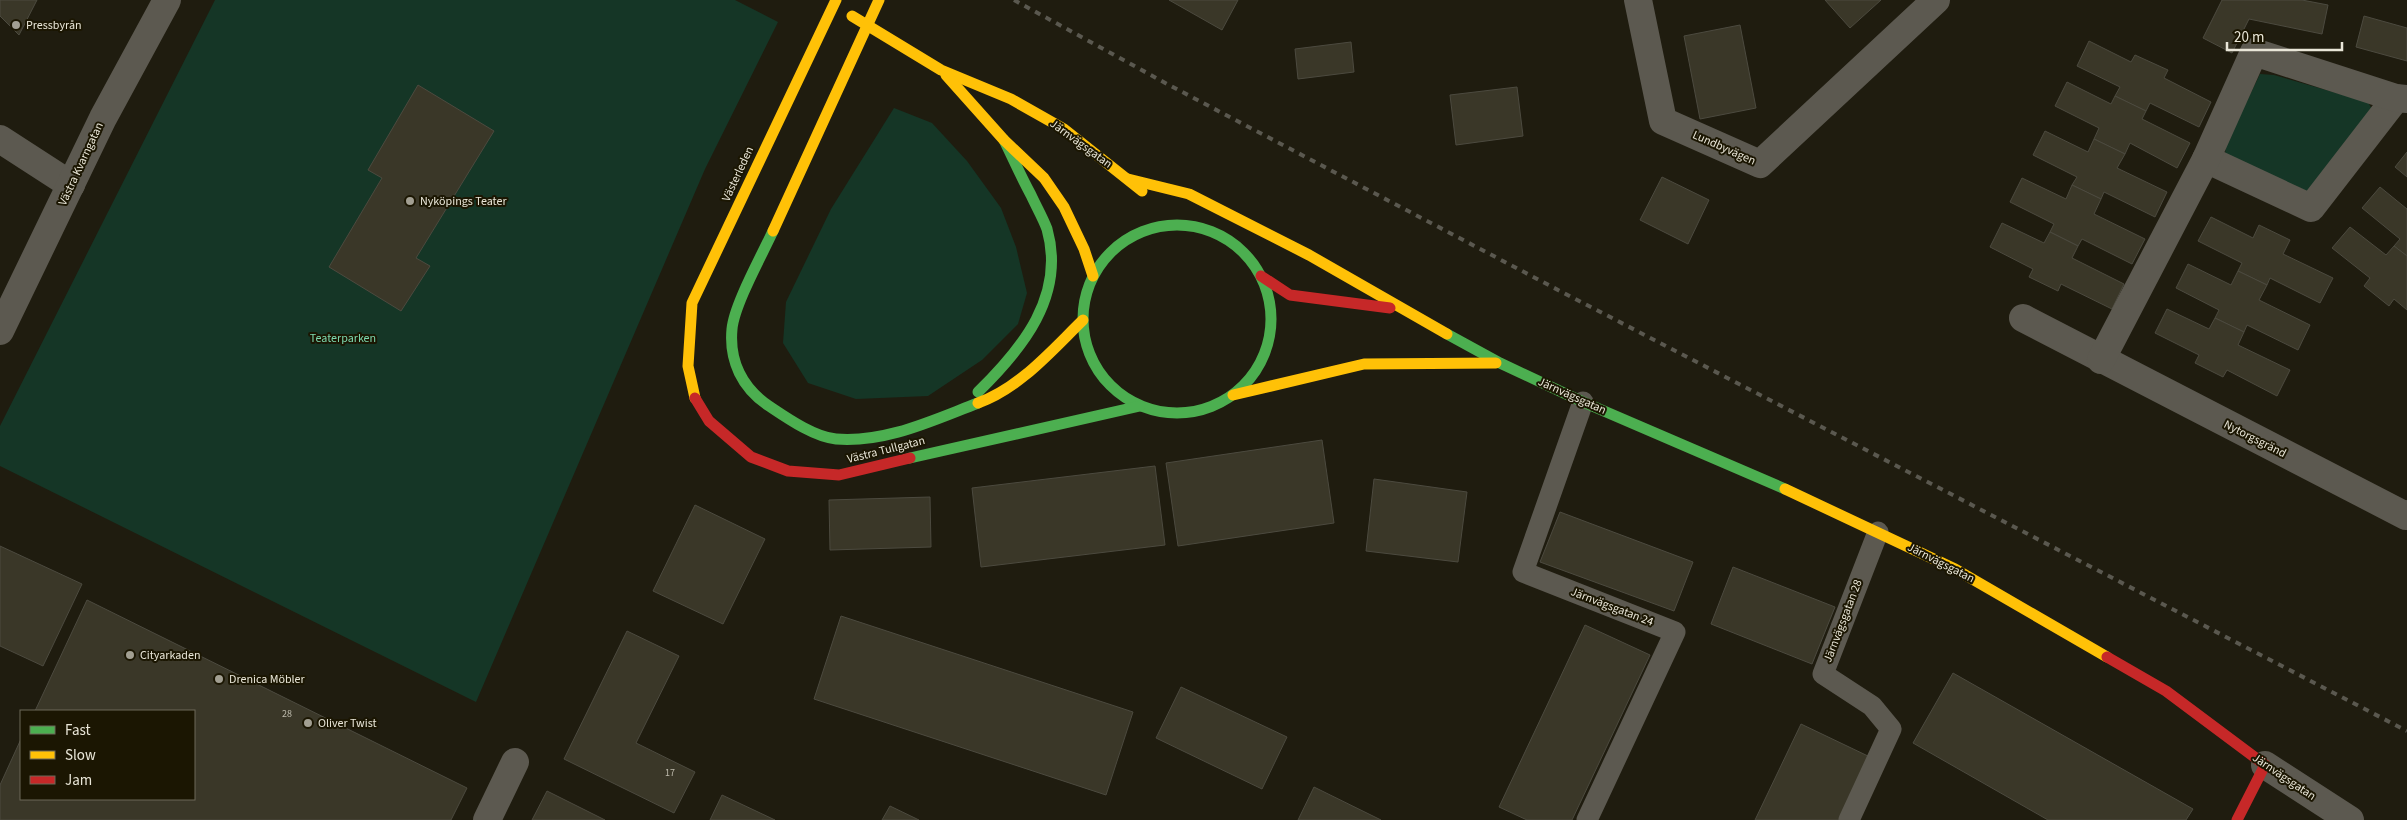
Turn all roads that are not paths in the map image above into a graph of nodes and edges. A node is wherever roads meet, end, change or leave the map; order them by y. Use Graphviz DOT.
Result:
graph roads {
  1 [pos="167,0"];
  2 [pos="825,0"];
  3 [pos="836,0"];
  4 [pos="880,0"];
  5 [pos="1638,0"];
  6 [pos="1936,0"];
  7 [pos="941,70"];
  8 [pos="2402,98"];
  9 [pos="0,139"];
  10 [pos="1004,140"];
  11 [pos="2206,159"];
  12 [pos="1128,179"];
  13 [pos="71,186"];
  14 [pos="1149,196"];
  15 [pos="1169,214"];
  16 [pos="1182,225"];
  17 [pos="1093,276"];
  18 [pos="1261,276"];
  19 [pos="1401,309"];
  20 [pos="2023,318"];
  21 [pos="1083,320"];
  22 [pos="0,331"];
  23 [pos="2102,360"];
  24 [pos="1500,364"];
  25 [pos="688,366"];
  26 [pos="1232,396"];
  27 [pos="1583,402"];
  28 [pos="1140,406"];
  29 [pos="954,414"];
  30 [pos="2407,514"];
  31 [pos="1878,532"];
  32 [pos="515,762"];
  33 [pos="2265,765"];
  34 [pos="487,820"];
  35 [pos="1587,820"];
  36 [pos="1848,820"];
  37 [pos="2238,820"];
  38 [pos="2350,820"];
  1 -- 13 [label="street, Västra Kvarngatan"];
  2 -- 7 [label="main road, Järnvägsgatan"];
  3 -- 25 [label="main road, Västerleden"];
  4 -- 29 [label="main road, Västra Tullgatan"];
  5 -- 6 [label="street, Lundbyvägen"];
  7 -- 10 [label="main road, Järnvägsgatan"];
  7 -- 12 [label="main road, Järnvägsgatan"];
  8 -- 11 [label="street"];
  8 -- 11 [label="street"];
  9 -- 13 [label="street"];
  10 -- 17 [label="main road, Järnvägsgatan"];
  10 -- 29 [label="main road"];
  11 -- 23 [label="street"];
  12 -- 14 [label="main road, Järnvägsgatan"];
  12 -- 19 [label="main road"];
  13 -- 22 [label="street, Västra Kvarngatan"];
  15 -- 16 [label="main road"];
  16 -- 17 [label="main road, Västra Tullgatan"];
  16 -- 18 [label="main road, Västra Tullgatan"];
  17 -- 21 [label="main road, Västra Tullgatan"];
  18 -- 19 [label="main road, Järnvägsgatan"];
  18 -- 26 [label="main road, Västra Tullgatan"];
  19 -- 24 [label="main road, Järnvägsgatan"];
  20 -- 23 [label="street, Nytorgsgränd"];
  21 -- 28 [label="main road, Västra Tullgatan"];
  21 -- 29 [label="main road, Västra Tullgatan"];
  23 -- 30 [label="street, Nytorgsgränd"];
  24 -- 26 [label="main road, Järnvägsgatan"];
  24 -- 27 [label="main road, Järnvägsgatan"];
  25 -- 28 [label="main road, Västra Tullgatan"];
  26 -- 28 [label="main road, Västra Tullgatan"];
  27 -- 31 [label="main road, Järnvägsgatan"];
  27 -- 35 [label="lane, Järnvägsgatan 24"];
  31 -- 33 [label="main road, Järnvägsgatan"];
  31 -- 36 [label="lane, Järnvägsgatan 28"];
  32 -- 34 [label="street"];
  33 -- 37 [label="main road"];
  33 -- 38 [label="street, Järnvägsgatan"];
}
